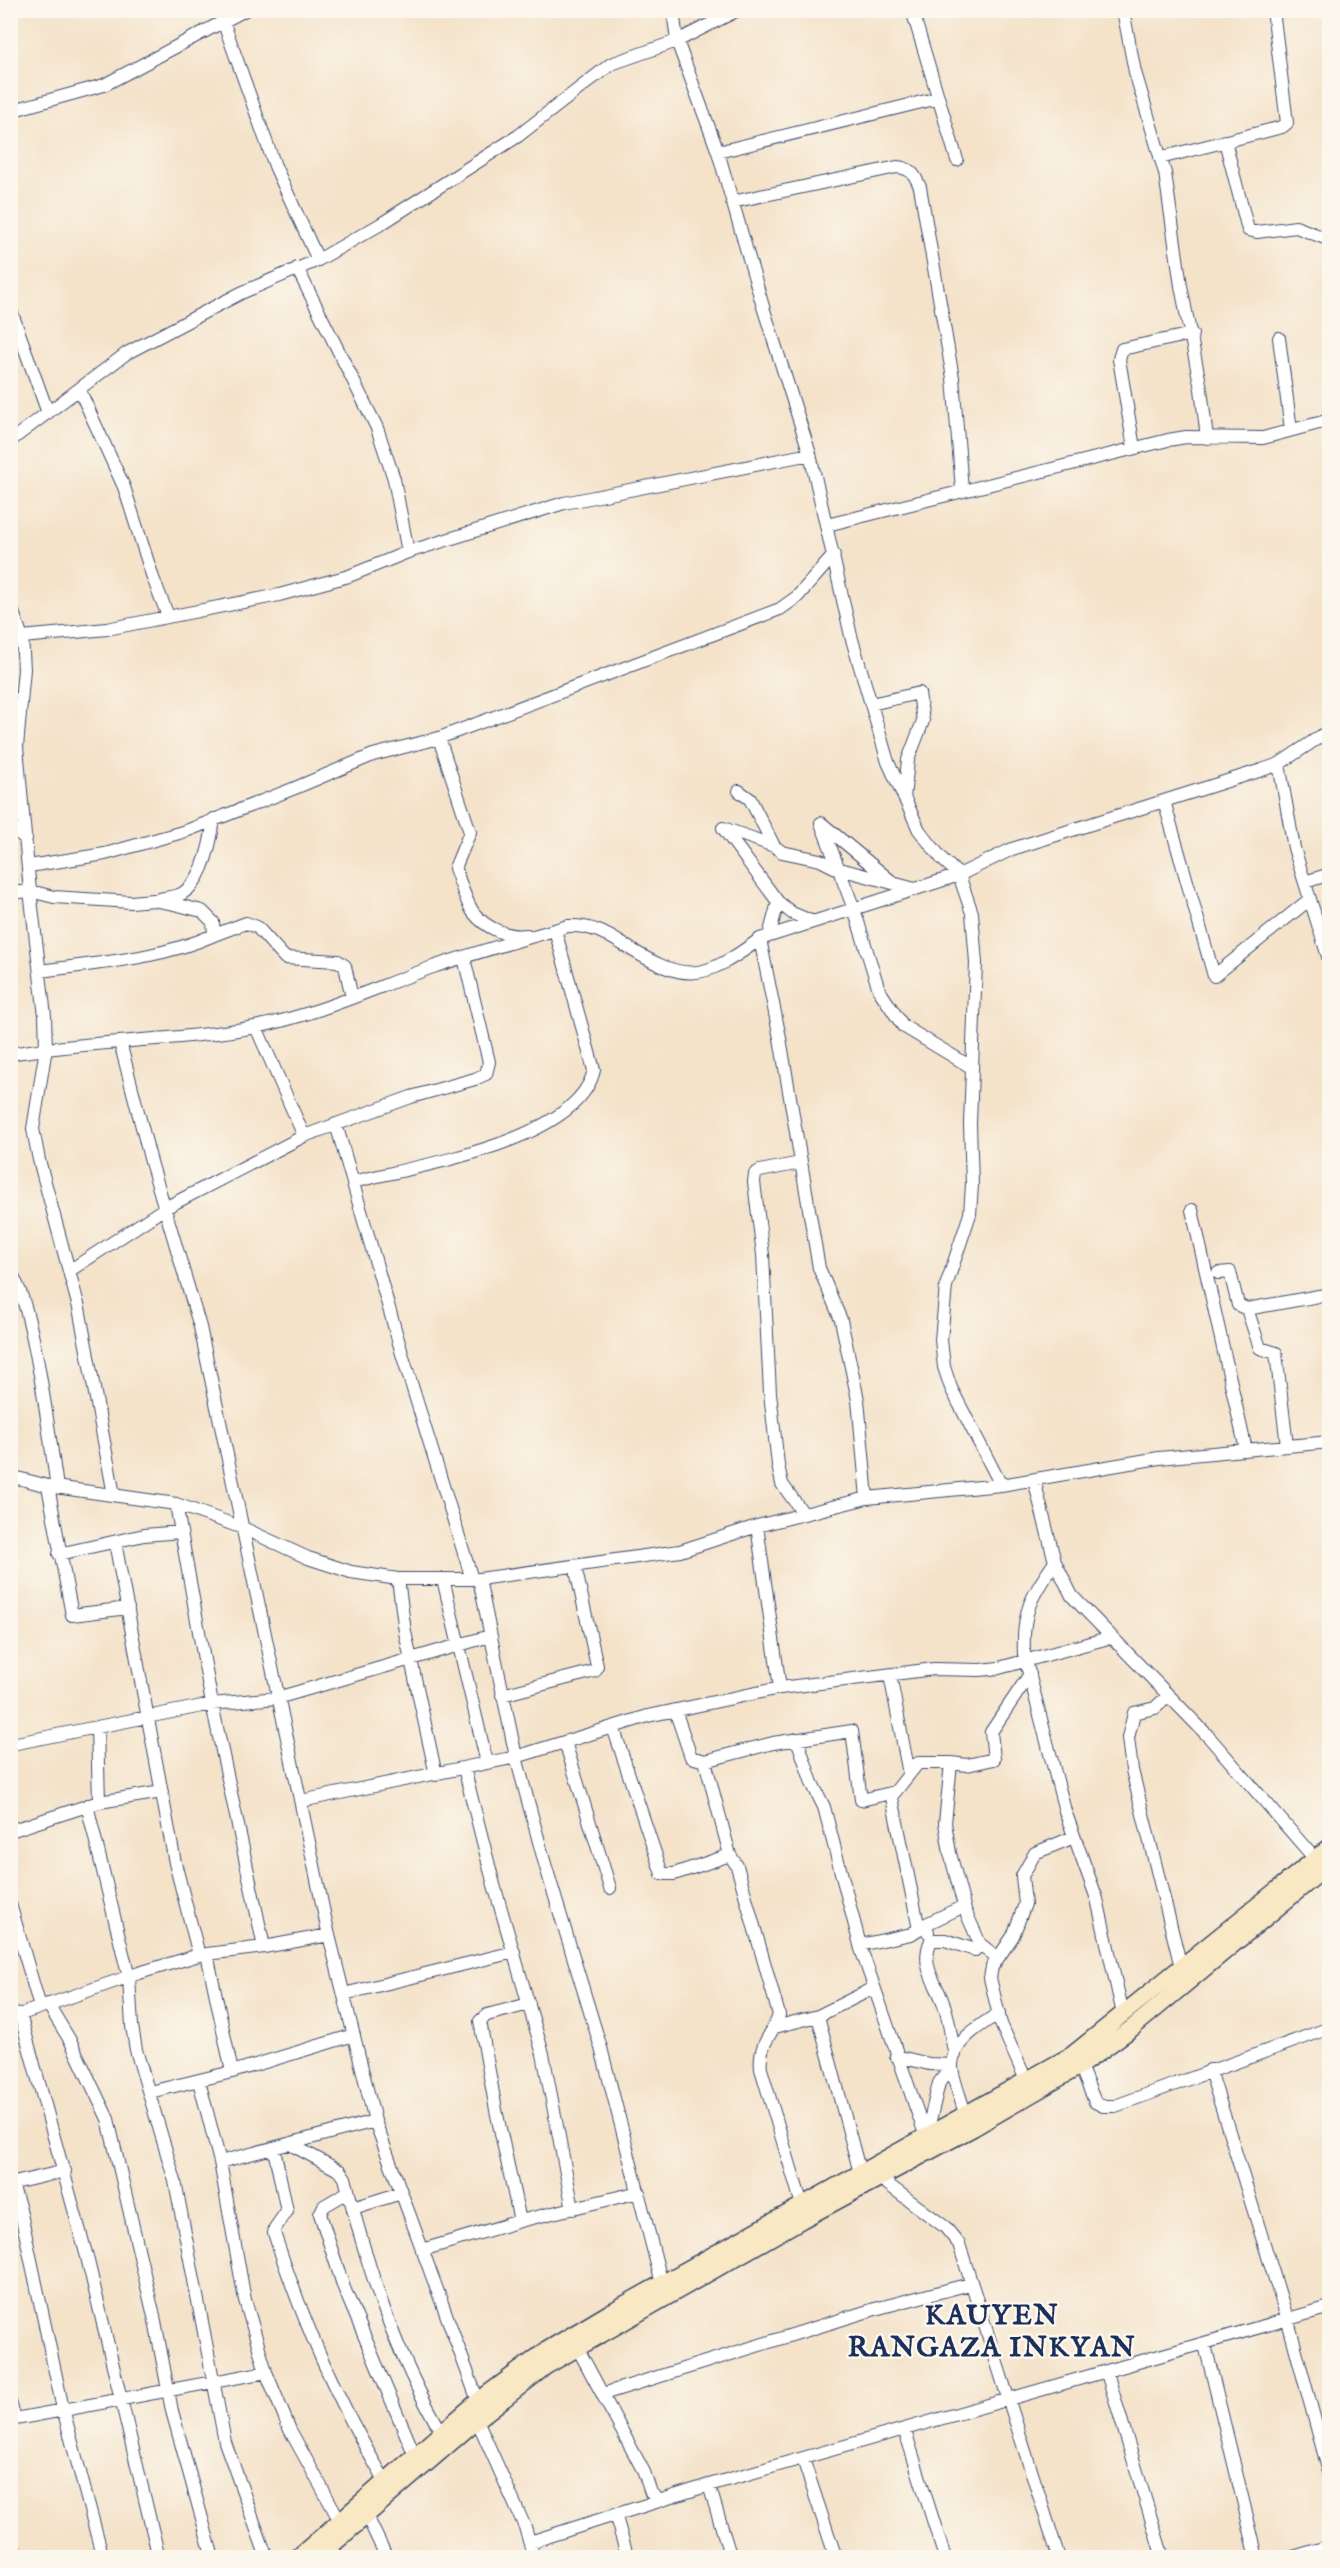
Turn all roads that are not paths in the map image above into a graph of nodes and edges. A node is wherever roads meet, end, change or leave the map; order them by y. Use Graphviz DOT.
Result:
graph roads {
  1 [pos="245,10"];
  2 [pos="673,10"];
  3 [pos="738,10"];
  4 [pos="912,10"];
  5 [pos="1123,10"];
  6 [pos="1273,10"];
  7 [pos="223,21"];
  8 [pos="677,41"];
  9 [pos="938,98"];
  10 [pos="10,111"];
  11 [pos="1225,141"];
  12 [pos="718,152"];
  13 [pos="1160,158"];
  14 [pos="957,160"];
  15 [pos="732,202"];
  16 [pos="1329,240"];
  17 [pos="318,260"];
  18 [pos="297,268"];
  19 [pos="10,308"];
  20 [pos="1192,334"];
  21 [pos="1280,338"];
  22 [pos="80,391"];
  23 [pos="48,413"];
  24 [pos="1329,420"];
  25 [pos="1291,430"];
  26 [pos="1206,438"];
  27 [pos="10,441"];
  28 [pos="1134,448"];
  29 [pos="810,454"];
  30 [pos="963,490"];
  31 [pos="827,525"];
  32 [pos="408,552"];
  33 [pos="834,555"];
  34 [pos="10,604"];
  35 [pos="168,616"];
  36 [pos="22,638"];
  37 [pos="871,704"];
  38 [pos="1329,730"];
  39 [pos="440,738"];
  40 [pos="1279,764"];
  41 [pos="739,791"];
  42 [pos="903,799"];
  43 [pos="1164,801"];
  44 [pos="214,819"];
  45 [pos="10,827"];
  46 [pos="26,839"];
  47 [pos="774,846"];
  48 [pos="29,866"];
  49 [pos="840,869"];
  50 [pos="959,874"];
  51 [pos="1329,874"];
  52 [pos="891,881"];
  53 [pos="1305,882"];
  54 [pos="915,889"];
  55 [pos="30,891"];
  56 [pos="10,893"];
  57 [pos="1310,899"];
  58 [pos="153,900"];
  59 [pos="778,902"];
  60 [pos="854,909"];
  61 [pos="813,922"];
  62 [pos="555,930"];
  63 [pos="214,935"];
  64 [pos="765,937"];
  65 [pos="1328,957"];
  66 [pos="464,958"];
  67 [pos="40,971"];
  68 [pos="352,998"];
  69 [pos="256,1027"];
  70 [pos="120,1042"];
  71 [pos="46,1048"];
  72 [pos="10,1054"];
  73 [pos="971,1067"];
  74 [pos="336,1124"];
  75 [pos="304,1136"];
  76 [pos="800,1163"];
  77 [pos="353,1182"];
  78 [pos="165,1208"];
  79 [pos="1192,1210"];
  80 [pos="69,1271"];
  81 [pos="1218,1273"];
  82 [pos="11,1275"];
  83 [pos="1329,1294"];
  84 [pos="1247,1309"];
  85 [pos="1329,1442"];
  86 [pos="1287,1446"];
  87 [pos="1246,1450"];
  88 [pos="10,1476"];
  89 [pos="1034,1480"];
  90 [pos="1001,1485"];
  91 [pos="53,1486"];
  92 [pos="114,1495"];
  93 [pos="867,1498"];
  94 [pos="176,1504"];
  95 [pos="803,1514"];
  96 [pos="757,1526"];
  97 [pos="243,1528"];
  98 [pos="181,1532"];
  99 [pos="115,1542"];
  100 [pos="59,1554"];
  101 [pos="1055,1562"];
  102 [pos="576,1566"];
  103 [pos="398,1579"];
  104 [pos="443,1579"];
  105 [pos="475,1579"];
  106 [pos="128,1608"];
  107 [pos="490,1636"];
  108 [pos="1112,1637"];
  109 [pos="458,1646"];
  110 [pos="411,1660"];
  111 [pos="1026,1660"];
  112 [pos="1029,1674"];
  113 [pos="890,1675"];
  114 [pos="780,1688"];
  115 [pos="502,1695"];
  116 [pos="1168,1696"];
  117 [pos="278,1698"];
  118 [pos="212,1704"];
  119 [pos="675,1710"];
  120 [pos="149,1717"];
  121 [pos="97,1727"];
  122 [pos="614,1727"];
  123 [pos="797,1739"];
  124 [pos="11,1742"];
  125 [pos="565,1742"];
  126 [pos="516,1757"];
  127 [pos="705,1761"];
  128 [pos="951,1762"];
  129 [pos="487,1763"];
  130 [pos="464,1768"];
  131 [pos="909,1774"];
  132 [pos="436,1775"];
  133 [pos="162,1792"];
  134 [pos="891,1793"];
  135 [pos="99,1802"];
  136 [pos="301,1802"];
  137 [pos="87,1806"];
  138 [pos="10,1831"];
  139 [pos="1074,1837"];
  140 [pos="1329,1847"];
  141 [pos="730,1855"];
  142 [pos="1322,1862"];
  143 [pos="610,1888"];
  144 [pos="10,1904"];
  145 [pos="964,1906"];
  146 [pos="922,1927"];
  147 [pos="329,1935"];
  148 [pos="931,1940"];
  149 [pos="981,1944"];
  150 [pos="860,1945"];
  151 [pos="264,1947"];
  152 [pos="514,1952"];
  153 [pos="203,1955"];
  154 [pos="998,1958"];
  155 [pos="1181,1967"];
  156 [pos="129,1978"];
  157 [pos="874,1989"];
  158 [pos="344,1994"];
  159 [pos="529,2004"];
  160 [pos="44,2006"];
  161 [pos="999,2013"];
  162 [pos="1123,2014"];
  163 [pos="15,2016"];
  164 [pos="818,2016"];
  165 [pos="775,2026"];
  166 [pos="1329,2028"];
  167 [pos="354,2035"];
  168 [pos="896,2056"];
  169 [pos="953,2060"];
  170 [pos="1080,2066"];
  171 [pos="1210,2070"];
  172 [pos="232,2072"];
  173 [pos="1026,2080"];
  174 [pos="199,2081"];
  175 [pos="150,2092"];
  176 [pos="965,2114"];
  177 [pos="375,2121"];
  178 [pos="926,2138"];
  179 [pos="290,2144"];
  180 [pos="274,2149"];
  181 [pos="220,2162"];
  182 [pos="65,2171"];
  183 [pos="860,2172"];
  184 [pos="878,2177"];
  185 [pos="11,2182"];
  186 [pos="348,2192"];
  187 [pos="639,2192"];
  188 [pos="401,2193"];
  189 [pos="802,2205"];
  190 [pos="353,2208"];
  191 [pos="573,2209"];
  192 [pos="520,2221"];
  193 [pos="422,2250"];
  194 [pos="662,2284"];
  195 [pos="970,2284"];
  196 [pos="1329,2307"];
  197 [pos="1288,2321"];
  198 [pos="1204,2345"];
  199 [pos="577,2347"];
  200 [pos="266,2372"];
  201 [pos="1107,2373"];
  202 [pos="213,2382"];
  203 [pos="168,2390"];
  204 [pos="603,2394"];
  205 [pos="120,2398"];
  206 [pos="1010,2400"];
  207 [pos="10,2402"];
  208 [pos="478,2402"];
  209 [pos="63,2409"];
  210 [pos="13,2420"];
  211 [pos="477,2420"];
  212 [pos="905,2431"];
  213 [pos="442,2433"];
  214 [pos="415,2456"];
  215 [pos="803,2459"];
  216 [pos="1329,2476"];
  217 [pos="385,2481"];
  218 [pos="709,2485"];
  219 [pos="659,2500"];
  220 [pos="363,2508"];
  221 [pos="615,2514"];
  222 [pos="340,2521"];
  223 [pos="10,2536"];
  224 [pos="530,2542"];
  225 [pos="1329,2546"];
  226 [pos="532,2557"];
  227 [pos="16,2558"];
  228 [pos="104,2558"];
  229 [pos="159,2558"];
  230 [pos="213,2558"];
  231 [pos="267,2558"];
  232 [pos="297,2558"];
  233 [pos="317,2558"];
  234 [pos="387,2558"];
  235 [pos="628,2558"];
  236 [pos="730,2558"];
  237 [pos="836,2558"];
  238 [pos="945,2558"];
  239 [pos="1059,2558"];
  240 [pos="1163,2558"];
  241 [pos="1257,2558"];
  242 [pos="1290,2558"];
  1 -- 7 [label="street"];
  2 -- 8 [label="street"];
  3 -- 8 [label="street"];
  4 -- 9 [label="street"];
  5 -- 13 [label="street"];
  6 -- 11 [label="street"];
  7 -- 10 [label="street"];
  7 -- 17 [label="street"];
  8 -- 12 [label="street"];
  8 -- 17 [label="street"];
  9 -- 12 [label="street"];
  9 -- 14 [label="street"];
  11 -- 13 [label="street"];
  11 -- 16 [label="street"];
  12 -- 15 [label="street"];
  13 -- 20 [label="street"];
  15 -- 29 [label="street"];
  15 -- 30 [label="street"];
  17 -- 18 [label="street"];
  18 -- 22 [label="street"];
  18 -- 32 [label="street"];
  19 -- 23 [label="street"];
  20 -- 26 [label="street"];
  20 -- 28 [label="street"];
  21 -- 25 [label="street"];
  22 -- 23 [label="street"];
  22 -- 35 [label="street"];
  23 -- 27 [label="street"];
  24 -- 25 [label="street"];
  25 -- 26 [label="street"];
  26 -- 28 [label="street"];
  28 -- 30 [label="street"];
  29 -- 31 [label="street"];
  29 -- 32 [label="street"];
  30 -- 31 [label="street"];
  31 -- 33 [label="street"];
  32 -- 35 [label="street"];
  33 -- 37 [label="street"];
  33 -- 39 [label="street"];
  34 -- 36 [label="street"];
  35 -- 36 [label="street"];
  36 -- 46 [label="street"];
  37 -- 42 [label="street"];
  37 -- 42 [label="street"];
  38 -- 40 [label="street"];
  39 -- 44 [label="street"];
  39 -- 62 [label="street"];
  40 -- 43 [label="street"];
  40 -- 53 [label="street"];
  41 -- 47 [label="street"];
  42 -- 50 [label="street"];
  43 -- 50 [label="street"];
  43 -- 57 [label="street"];
  44 -- 48 [label="street"];
  44 -- 58 [label="street"];
  45 -- 46 [label="street"];
  46 -- 48 [label="street"];
  47 -- 49 [label="street"];
  47 -- 59 [label="street"];
  48 -- 55 [label="street"];
  49 -- 52 [label="street"];
  49 -- 52 [label="street"];
  49 -- 60 [label="street"];
  50 -- 54 [label="street"];
  50 -- 73 [label="street"];
  51 -- 53 [label="street"];
  52 -- 54 [label="street"];
  53 -- 57 [label="street"];
  54 -- 60 [label="street"];
  55 -- 56 [label="street"];
  55 -- 58 [label="street"];
  55 -- 67 [label="street"];
  57 -- 65 [label="street"];
  58 -- 63 [label="street"];
  59 -- 61 [label="street"];
  59 -- 64 [label="street"];
  60 -- 61 [label="street"];
  60 -- 73 [label="street"];
  61 -- 64 [label="street"];
  62 -- 64 [label="street"];
  62 -- 66 [label="street"];
  62 -- 77 [label="street"];
  63 -- 67 [label="street"];
  63 -- 68 [label="street"];
  64 -- 76 [label="street"];
  66 -- 68 [label="street"];
  66 -- 74 [label="street"];
  67 -- 71 [label="street"];
  68 -- 69 [label="street"];
  69 -- 70 [label="street"];
  69 -- 75 [label="street"];
  70 -- 71 [label="street"];
  70 -- 78 [label="street"];
  71 -- 72 [label="street"];
  71 -- 80 [label="street"];
  73 -- 90 [label="street"];
  74 -- 75 [label="street"];
  74 -- 77 [label="street"];
  75 -- 78 [label="street"];
  76 -- 93 [label="street"];
  76 -- 95 [label="street"];
  77 -- 105 [label="street"];
  78 -- 80 [label="street"];
  78 -- 97 [label="street"];
  79 -- 87 [label="street"];
  80 -- 92 [label="street"];
  81 -- 84 [label="street"];
  82 -- 91 [label="street"];
  83 -- 84 [label="street"];
  84 -- 86 [label="street"];
  85 -- 86 [label="street"];
  86 -- 87 [label="street"];
  87 -- 89 [label="street"];
  88 -- 91 [label="street"];
  89 -- 90 [label="street"];
  89 -- 101 [label="street"];
  90 -- 93 [label="street"];
  91 -- 92 [label="street"];
  91 -- 100 [label="street"];
  92 -- 94 [label="street"];
  93 -- 95 [label="street"];
  94 -- 97 [label="street"];
  94 -- 98 [label="street"];
  95 -- 96 [label="street"];
  96 -- 102 [label="street"];
  96 -- 114 [label="street"];
  97 -- 103 [label="street"];
  97 -- 117 [label="street"];
  98 -- 99 [label="street"];
  98 -- 118 [label="street"];
  99 -- 100 [label="street"];
  99 -- 106 [label="street"];
  100 -- 106 [label="street"];
  101 -- 108 [label="street"];
  101 -- 111 [label="street"];
  102 -- 105 [label="street"];
  102 -- 115 [label="street"];
  103 -- 104 [label="street"];
  103 -- 110 [label="street"];
  104 -- 105 [label="street"];
  104 -- 109 [label="street"];
  105 -- 107 [label="street"];
  106 -- 120 [label="street"];
  107 -- 109 [label="street"];
  107 -- 115 [label="street"];
  108 -- 111 [label="street"];
  108 -- 116 [label="street"];
  109 -- 110 [label="street"];
  109 -- 129 [label="street"];
  110 -- 117 [label="street"];
  110 -- 132 [label="street"];
  111 -- 112 [label="street"];
  111 -- 113 [label="street"];
  112 -- 128 [label="street"];
  112 -- 139 [label="street"];
  113 -- 114 [label="street"];
  113 -- 131 [label="street"];
  114 -- 119 [label="street"];
  115 -- 126 [label="street"];
  116 -- 142 [label="street"];
  116 -- 155 [label="street"];
  117 -- 118 [label="street"];
  117 -- 136 [label="street"];
  118 -- 120 [label="street"];
  118 -- 151 [label="street"];
  119 -- 122 [label="street"];
  119 -- 127 [label="street"];
  120 -- 121 [label="street"];
  120 -- 133 [label="street"];
  121 -- 124 [label="street"];
  121 -- 135 [label="street"];
  122 -- 125 [label="street"];
  122 -- 141 [label="street"];
  123 -- 127 [label="street"];
  123 -- 134 [label="street"];
  123 -- 150 [label="street"];
  125 -- 126 [label="street"];
  125 -- 143 [label="street"];
  126 -- 129 [label="street"];
  126 -- 187 [label="street"];
  127 -- 141 [label="street"];
  128 -- 131 [label="street"];
  128 -- 145 [label="street"];
  129 -- 130 [label="street"];
  130 -- 132 [label="street"];
  130 -- 152 [label="street"];
  131 -- 134 [label="street"];
  132 -- 136 [label="street"];
  133 -- 135 [label="street"];
  133 -- 153 [label="street"];
  134 -- 146 [label="street"];
  135 -- 137 [label="street"];
  136 -- 147 [label="street"];
  137 -- 138 [label="street"];
  137 -- 156 [label="street"];
  139 -- 154 [label="street"];
  139 -- 162 [label="street"];
  140 -- 142 [label="main road"];
  141 -- 165 [label="street"];
  142 -- 155 [label="main road"];
  142 -- 170 [label="main road"];
  144 -- 160 [label="street"];
  145 -- 146 [label="street"];
  145 -- 149 [label="street"];
  146 -- 148 [label="street"];
  146 -- 150 [label="street"];
  147 -- 151 [label="street"];
  147 -- 158 [label="street"];
  148 -- 149 [label="street"];
  148 -- 169 [label="street"];
  149 -- 154 [label="street"];
  150 -- 157 [label="street"];
  151 -- 153 [label="street"];
  152 -- 158 [label="street"];
  152 -- 159 [label="street"];
  153 -- 156 [label="street"];
  153 -- 172 [label="street"];
  154 -- 161 [label="street"];
  155 -- 162 [label="main road"];
  156 -- 160 [label="street"];
  156 -- 175 [label="street"];
  157 -- 164 [label="street"];
  157 -- 168 [label="street"];
  158 -- 167 [label="street"];
  159 -- 191 [label="street"];
  159 -- 192 [label="street"];
  160 -- 163 [label="street"];
  160 -- 203 [label="street"];
  161 -- 169 [label="street"];
  161 -- 173 [label="street"];
  162 -- 173 [label="main road"];
  163 -- 182 [label="street"];
  164 -- 165 [label="street"];
  164 -- 183 [label="street"];
  165 -- 189 [label="street"];
  166 -- 171 [label="street"];
  167 -- 172 [label="street"];
  167 -- 177 [label="street"];
  168 -- 169 [label="street"];
  168 -- 178 [label="street"];
  169 -- 176 [label="street"];
  169 -- 178 [label="street"];
  170 -- 171 [label="street"];
  170 -- 184 [label="main road"];
  171 -- 197 [label="street"];
  172 -- 174 [label="street"];
  173 -- 176 [label="main road"];
  174 -- 175 [label="street"];
  174 -- 181 [label="street"];
  175 -- 202 [label="street"];
  176 -- 178 [label="main road"];
  177 -- 179 [label="street"];
  177 -- 188 [label="street"];
  178 -- 183 [label="main road"];
  179 -- 180 [label="street"];
  179 -- 186 [label="street"];
  180 -- 181 [label="street"];
  180 -- 217 [label="street"];
  181 -- 200 [label="street"];
  182 -- 185 [label="street"];
  182 -- 205 [label="street"];
  183 -- 189 [label="main road"];
  184 -- 195 [label="street"];
  184 -- 199 [label="main road"];
  185 -- 209 [label="street"];
  186 -- 190 [label="street"];
  186 -- 214 [label="street"];
  187 -- 191 [label="street"];
  187 -- 194 [label="street"];
  188 -- 190 [label="street"];
  188 -- 193 [label="street"];
  189 -- 194 [label="main road"];
  190 -- 213 [label="street"];
  191 -- 192 [label="street"];
  192 -- 193 [label="street"];
  193 -- 208 [label="street"];
  194 -- 208 [label="main road"];
  195 -- 204 [label="street"];
  195 -- 206 [label="street"];
  196 -- 197 [label="street"];
  197 -- 198 [label="street"];
  197 -- 216 [label="street"];
  198 -- 201 [label="street"];
  198 -- 241 [label="street"];
  199 -- 204 [label="street"];
  199 -- 211 [label="main road"];
  200 -- 202 [label="street"];
  200 -- 222 [label="street"];
  201 -- 206 [label="street"];
  201 -- 240 [label="street"];
  202 -- 203 [label="street"];
  202 -- 231 [label="street"];
  203 -- 205 [label="street"];
  203 -- 230 [label="street"];
  204 -- 219 [label="street"];
  205 -- 209 [label="street"];
  205 -- 229 [label="street"];
  206 -- 212 [label="street"];
  206 -- 239 [label="street"];
  207 -- 210 [label="street"];
  208 -- 213 [label="main road"];
  209 -- 210 [label="street"];
  209 -- 228 [label="street"];
  211 -- 220 [label="main road"];
  211 -- 224 [label="street"];
  212 -- 215 [label="street"];
  212 -- 238 [label="street"];
  213 -- 214 [label="main road"];
  214 -- 217 [label="main road"];
  215 -- 218 [label="street"];
  215 -- 237 [label="street"];
  217 -- 220 [label="main road"];
  218 -- 219 [label="street"];
  218 -- 236 [label="street"];
  219 -- 221 [label="street"];
  220 -- 222 [label="main road"];
  220 -- 233 [label="main road"];
  220 -- 234 [label="street"];
  221 -- 224 [label="street"];
  221 -- 235 [label="street"];
  222 -- 232 [label="main road"];
  223 -- 227 [label="street"];
  224 -- 226 [label="street"];
  225 -- 242 [label="street"];
}
